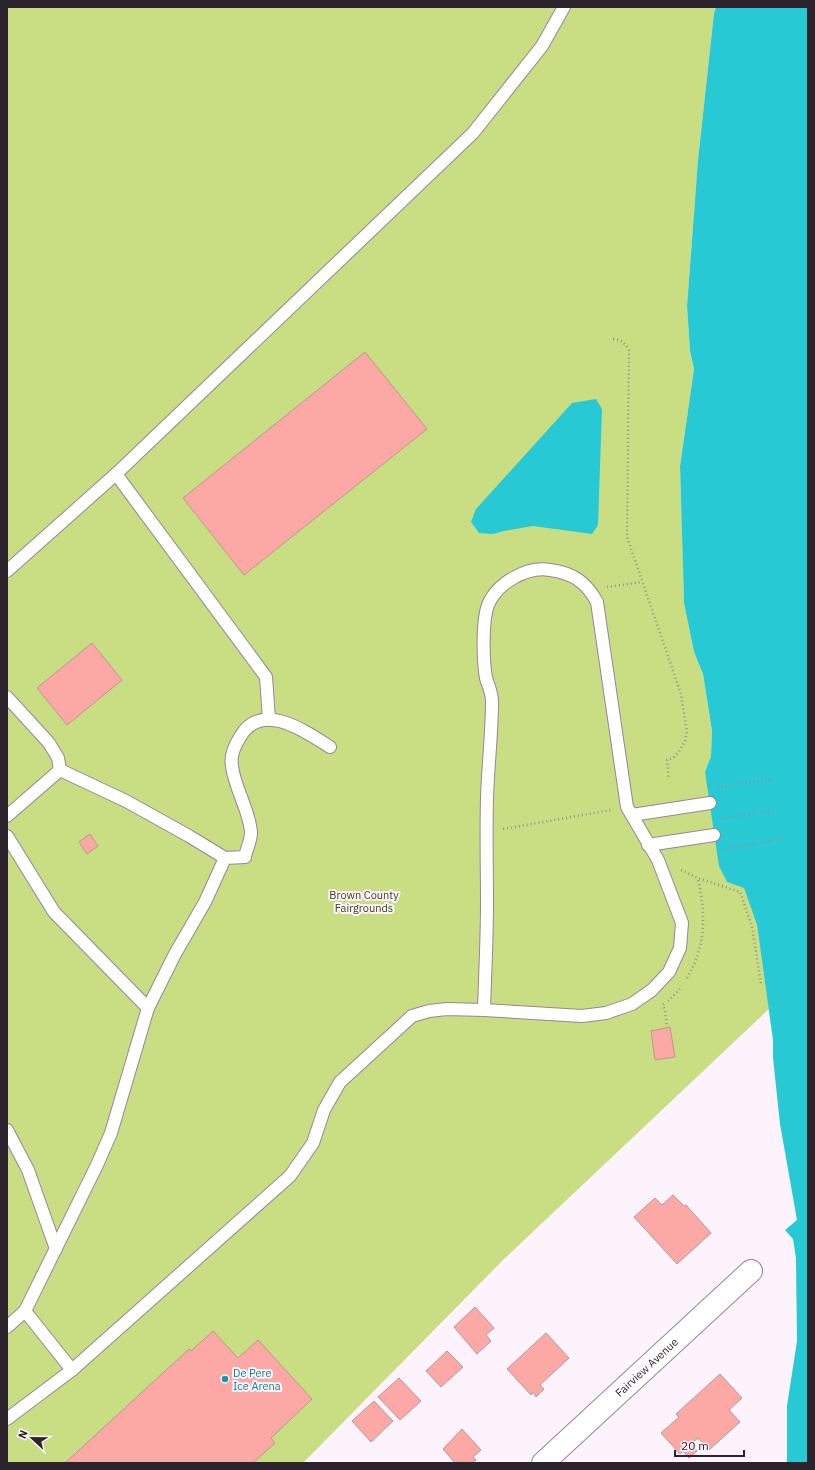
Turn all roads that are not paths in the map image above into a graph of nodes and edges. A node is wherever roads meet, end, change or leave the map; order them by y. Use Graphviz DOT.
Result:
graph roads {
  1 [pos="564,7"];
  2 [pos="116,474"];
  3 [pos="7,571"];
  4 [pos="7,697"];
  5 [pos="269,719"];
  6 [pos="330,748"];
  7 [pos="60,770"];
  8 [pos="710,803"];
  9 [pos="629,811"];
  10 [pos="7,816"];
  11 [pos="714,834"];
  12 [pos="7,836"];
  13 [pos="648,844"];
  14 [pos="225,858"];
  15 [pos="148,1008"];
  16 [pos="484,1010"];
  17 [pos="7,1130"];
  18 [pos="56,1250"];
  19 [pos="751,1271"];
  20 [pos="25,1311"];
  21 [pos="8,1323"];
  22 [pos="72,1370"];
  23 [pos="7,1420"];
  24 [pos="543,1463"];
  1 -- 2 [label="lane"];
  2 -- 3 [label="lane"];
  2 -- 5 [label="lane"];
  4 -- 7 [label="lane"];
  5 -- 6 [label="lane"];
  5 -- 14 [label="lane"];
  7 -- 10 [label="lane"];
  7 -- 14 [label="lane"];
  8 -- 9 [label="lane"];
  9 -- 13 [label="lane"];
  9 -- 16 [label="lane"];
  11 -- 13 [label="lane"];
  12 -- 15 [label="lane"];
  13 -- 16 [label="lane"];
  14 -- 15 [label="lane"];
  15 -- 18 [label="lane"];
  16 -- 22 [label="lane"];
  17 -- 18 [label="lane"];
  18 -- 20 [label="lane"];
  19 -- 24 [label="street, Fairview Avenue"];
  20 -- 21 [label="lane"];
  20 -- 22 [label="lane"];
  22 -- 23 [label="lane"];
}
